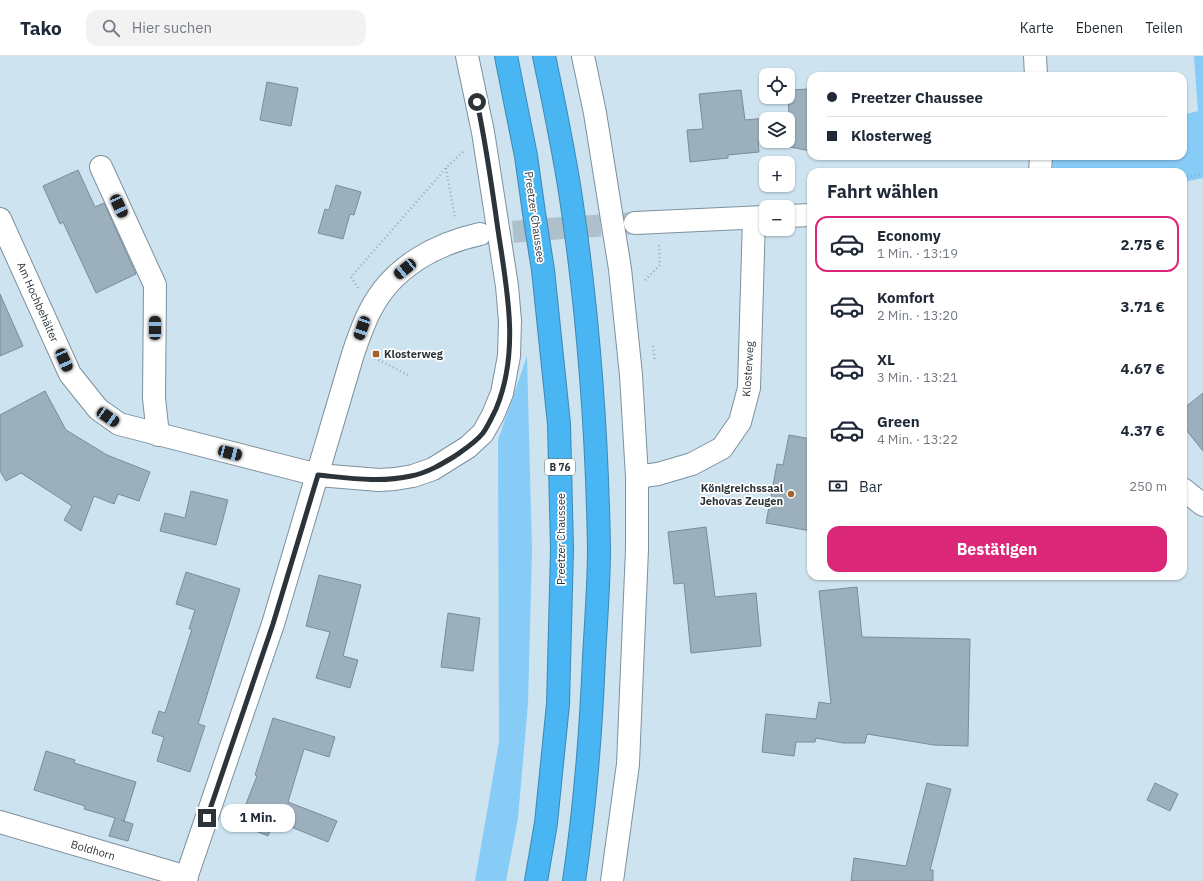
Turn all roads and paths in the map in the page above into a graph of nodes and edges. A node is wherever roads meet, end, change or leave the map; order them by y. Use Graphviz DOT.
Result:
graph roads {
  1 [pos="467,56"];
  2 [pos="506,56"];
  3 [pos="544,56"];
  4 [pos="583,56"];
  5 [pos="1035,56"];
  6 [pos="1036,72"];
  7 [pos="467,149"];
  8 [pos="101,167"];
  9 [pos="446,168"];
  10 [pos="1203,174"];
  11 [pos="1187,176"];
  12 [pos="807,215"];
  13 [pos="795,216"];
  14 [pos="759,217"];
  15 [pos="0,219"];
  16 [pos="658,222"];
  17 [pos="635,223"];
  18 [pos="759,233"];
  19 [pos="480,234"];
  20 [pos="459,239"];
  21 [pos="641,284"];
  22 [pos="371,308"];
  23 [pos="355,347"];
  24 [pos="408,375"];
  25 [pos="158,435"];
  26 [pos="318,475"];
  27 [pos="638,477"];
  28 [pos="1187,492"];
  29 [pos="1203,505"];
  30 [pos="0,822"];
  31 [pos="186,879"];
  32 [pos="536,881"];
  33 [pos="574,881"];
  34 [pos="612,881"];
  1 -- 26 [label="street"];
  2 -- 32 [label="highway, Preetzer Chaussee / B 76"];
  3 -- 33 [label="highway"];
  4 -- 27 [label="street"];
  5 -- 6 [label="street"];
  7 -- 9 [label="path"];
  8 -- 25 [label="street"];
  9 -- 20 [label="path"];
  9 -- 22 [label="path"];
  10 -- 11 [label="path"];
  12 -- 13 [label="street"];
  14 -- 16 [label="street, Klosterweg"];
  15 -- 25 [label="street, Am Hochbehälter"];
  16 -- 17 [label="street, Klosterweg"];
  16 -- 21 [label="path"];
  18 -- 27 [label="street, Klosterweg"];
  19 -- 20 [label="street"];
  20 -- 22 [label="street"];
  22 -- 23 [label="street"];
  23 -- 24 [label="path"];
  23 -- 26 [label="street"];
  25 -- 26 [label="street, Am Hochbehälter"];
  26 -- 31 [label="street"];
  27 -- 34 [label="street"];
  28 -- 29 [label="street"];
  30 -- 31 [label="street, Boldhorn"];
}
